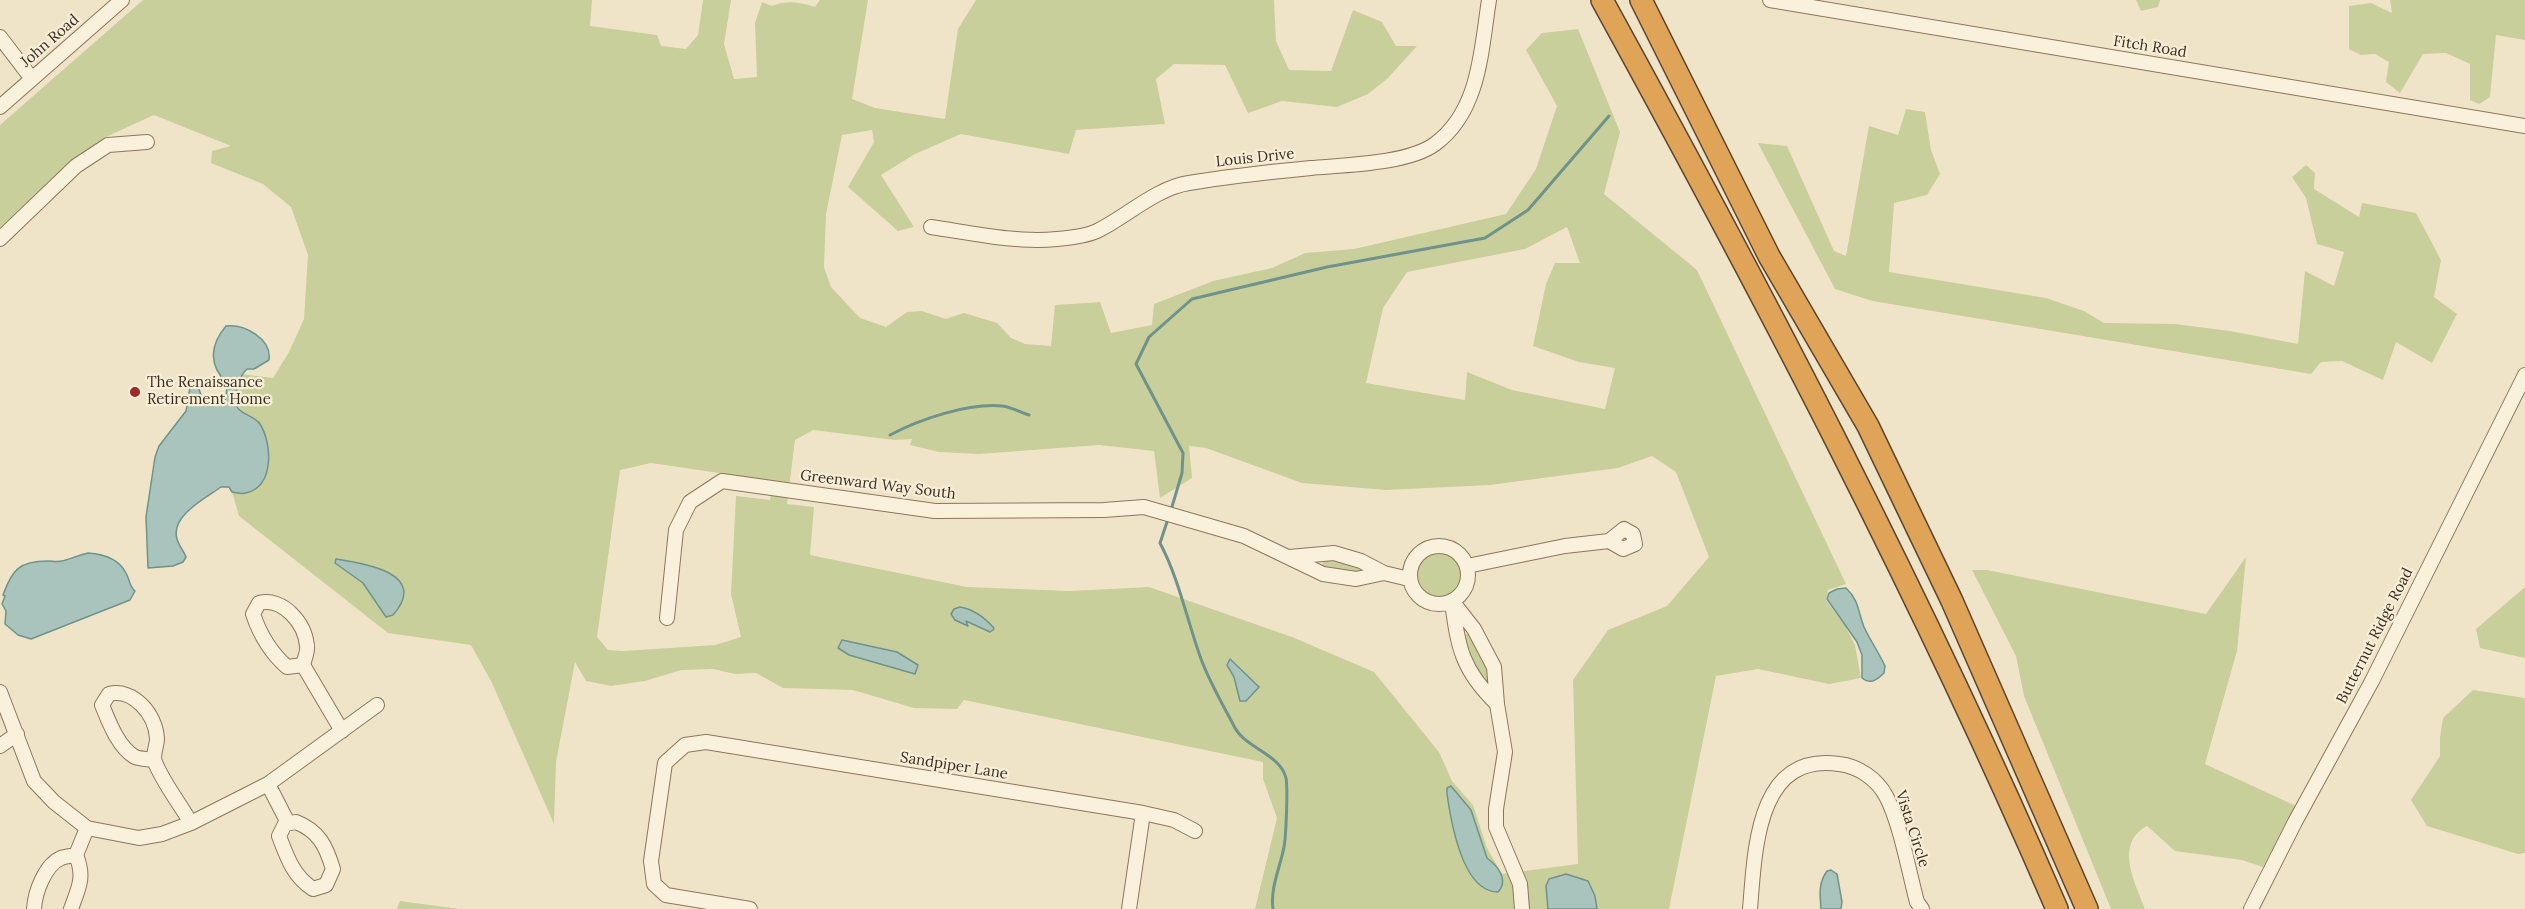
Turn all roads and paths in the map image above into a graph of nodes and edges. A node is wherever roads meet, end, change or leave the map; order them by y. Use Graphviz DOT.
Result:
graph roads {
  1 [pos="122,0"];
  2 [pos="1489,0"];
  3 [pos="1770,0"];
  4 [pos="1605,5"];
  5 [pos="1645,8"];
  6 [pos="0,37"];
  7 [pos="32,79"];
  8 [pos="0,107"];
  9 [pos="2525,126"];
  10 [pos="147,142"];
  11 [pos="931,227"];
  12 [pos="0,239"];
  13 [pos="2525,375"];
  14 [pos="1609,541"];
  15 [pos="1287,557"];
  16 [pos="1467,566"];
  17 [pos="1384,573"];
  18 [pos="1409,579"];
  19 [pos="1452,602"];
  20 [pos="667,618"];
  21 [pos="303,665"];
  22 [pos="0,692"];
  23 [pos="1497,704"];
  24 [pos="377,705"];
  25 [pos="342,731"];
  26 [pos="17,734"];
  27 [pos="0,746"];
  28 [pos="154,760"];
  29 [pos="268,784"];
  30 [pos="1143,813"];
  31 [pos="190,823"];
  32 [pos="288,823"];
  33 [pos="87,828"];
  34 [pos="1195,831"];
  35 [pos="76,855"];
  36 [pos="34,909"];
  37 [pos="71,909"];
  38 [pos="750,909"];
  39 [pos="1129,909"];
  40 [pos="1522,909"];
  41 [pos="1750,909"];
  42 [pos="1922,909"];
  43 [pos="2057,909"];
  44 [pos="2087,909"];
  45 [pos="2251,909"];
  1 -- 7 [label="street, John Road"];
  2 -- 11 [label="street, Louis Drive"];
  3 -- 9 [label="street, Fitch Road"];
  4 -- 43 [label="highway"];
  5 -- 44 [label="highway"];
  6 -- 7 [label="street"];
  7 -- 8 [label="street, John Road"];
  10 -- 12 [label="street"];
  13 -- 45 [label="street, Butternut Ridge Road"];
  14 -- 16 [label="street"];
  15 -- 17 [label="street, Greenward Way South"];
  15 -- 17 [label="street, Greenward Way South"];
  15 -- 20 [label="street, Greenward Way South"];
  16 -- 18 [label="street"];
  16 -- 19 [label="street"];
  17 -- 18 [label="street, Greenward Way South"];
  18 -- 19 [label="street"];
  19 -- 23 [label="street"];
  19 -- 23 [label="street"];
  21 -- 21 [label="street"];
  21 -- 25 [label="street"];
  22 -- 26 [label="street"];
  23 -- 40 [label="street"];
  24 -- 25 [label="street"];
  25 -- 29 [label="street"];
  26 -- 27 [label="street"];
  26 -- 33 [label="street"];
  28 -- 28 [label="street"];
  28 -- 31 [label="street"];
  29 -- 31 [label="street"];
  29 -- 32 [label="street"];
  30 -- 34 [label="street, Sandpiper Lane"];
  30 -- 38 [label="street, Sandpiper Lane"];
  30 -- 39 [label="street"];
  31 -- 33 [label="street"];
  32 -- 32 [label="street"];
  33 -- 35 [label="street"];
  35 -- 36 [label="street"];
  35 -- 37 [label="street"];
  41 -- 42 [label="street, Vista Circle"];
}
